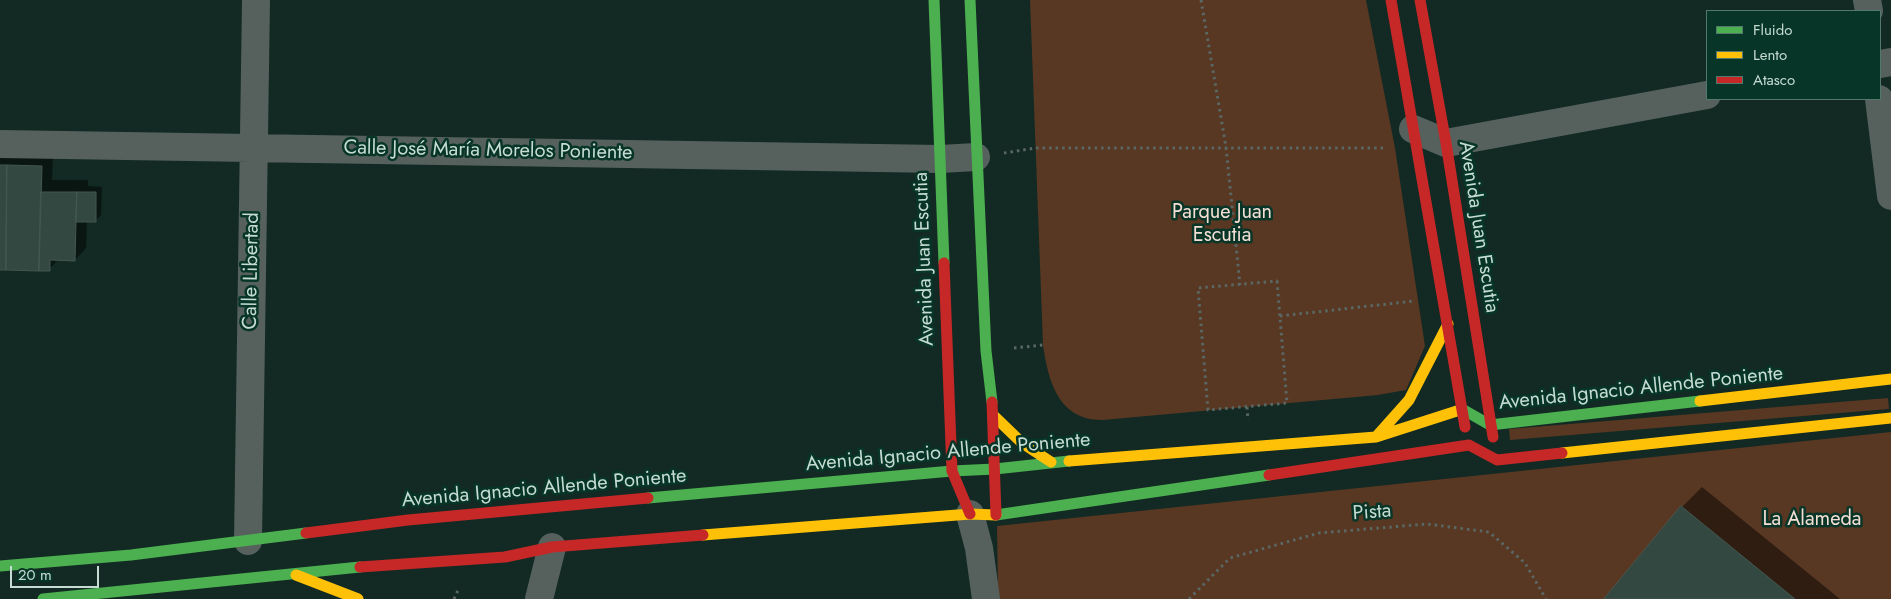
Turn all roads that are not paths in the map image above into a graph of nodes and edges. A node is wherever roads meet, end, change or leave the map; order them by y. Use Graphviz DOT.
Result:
graph roads {
  1 [pos="256,0"];
  2 [pos="934,0"];
  3 [pos="970,0"];
  4 [pos="1391,0"];
  5 [pos="1420,0"];
  6 [pos="1706,95"];
  7 [pos="1879,100"];
  8 [pos="1413,129"];
  9 [pos="1446,143"];
  10 [pos="0,144"];
  11 [pos="254,147"];
  12 [pos="976,157"];
  13 [pos="940,159"];
  14 [pos="1891,196"];
  15 [pos="1448,324"];
  16 [pos="1891,380"];
  17 [pos="1462,409"];
  18 [pos="993,415"];
  19 [pos="1891,418"];
  20 [pos="1490,425"];
  21 [pos="1376,437"];
  22 [pos="1469,444"];
  23 [pos="1497,460"];
  24 [pos="1051,462"];
  25 [pos="995,469"];
  26 [pos="952,471"];
  27 [pos="983,514"];
  28 [pos="248,542"];
  29 [pos="552,547"];
  30 [pos="0,566"];
  31 [pos="290,573"];
  32 [pos="199,582"];
  33 [pos="43,599"];
  34 [pos="145,599"];
  35 [pos="358,599"];
  36 [pos="539,599"];
  37 [pos="986,599"];
  1 -- 11 [label="street, Calle Libertad"];
  2 -- 13 [label="main road, Avenida Juan Escutia"];
  3 -- 12 [label="main road"];
  4 -- 8 [label="main road"];
  5 -- 9 [label="main road, Avenida Juan Escutia"];
  6 -- 9 [label="street"];
  7 -- 14 [label="street"];
  8 -- 9 [label="street"];
  8 -- 15 [label="main road"];
  9 -- 20 [label="main road, Avenida Juan Escutia"];
  10 -- 11 [label="street, Calle José María Morelos Poniente"];
  11 -- 13 [label="street, Calle José María Morelos Poniente"];
  11 -- 28 [label="street, Calle Libertad"];
  12 -- 13 [label="street, Calle José María Morelos Poniente"];
  12 -- 18 [label="main road"];
  13 -- 26 [label="main road, Avenida Juan Escutia"];
  15 -- 17 [label="main road"];
  15 -- 21 [label="main road"];
  16 -- 20 [label="main road, Avenida Ignacio Allende Poniente"];
  17 -- 20 [label="main road, Avenida Ignacio Allende Poniente"];
  17 -- 21 [label="main road, Avenida Ignacio Allende Poniente"];
  17 -- 22 [label="main road"];
  18 -- 24 [label="main road"];
  18 -- 25 [label="main road"];
  19 -- 23 [label="main road"];
  20 -- 23 [label="main road, Avenida Juan Escutia"];
  21 -- 24 [label="main road, Avenida Ignacio Allende Poniente"];
  22 -- 23 [label="main road"];
  22 -- 27 [label="main road"];
  24 -- 25 [label="main road, Avenida Ignacio Allende Poniente"];
  25 -- 26 [label="main road, Avenida Ignacio Allende Poniente"];
  25 -- 27 [label="main road"];
  26 -- 27 [label="main road, Avenida Juan Escutia"];
  26 -- 28 [label="main road, Avenida Ignacio Allende Poniente"];
  27 -- 29 [label="main road"];
  27 -- 37 [label="street"];
  28 -- 30 [label="main road, Avenida Ignacio Allende Poniente"];
  29 -- 31 [label="main road"];
  29 -- 36 [label="street"];
  31 -- 32 [label="main road"];
  31 -- 35 [label="main road"];
  32 -- 33 [label="main road"];
  32 -- 34 [label="main road"];
}
